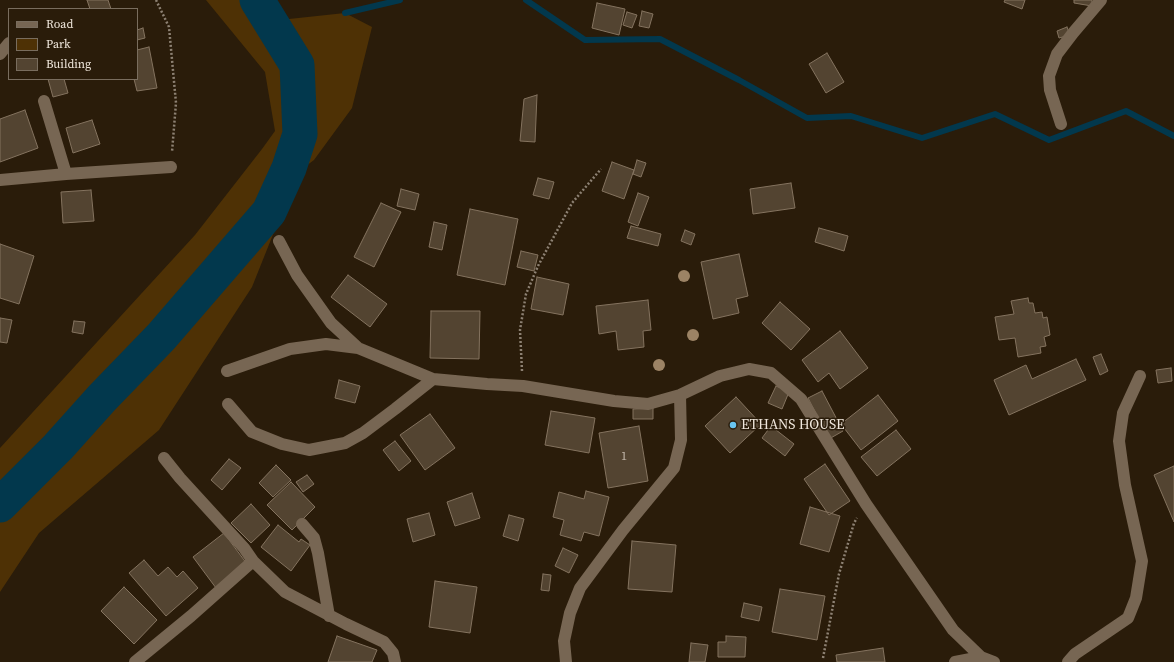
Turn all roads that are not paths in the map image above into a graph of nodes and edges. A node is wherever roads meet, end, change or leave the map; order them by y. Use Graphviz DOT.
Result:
graph roads {
  1 [pos="1101,0"];
  2 [pos="8,44"];
  3 [pos="0,54"];
  4 [pos="44,100"];
  5 [pos="1061,124"];
  6 [pos="171,167"];
  7 [pos="66,174"];
  8 [pos="0,180"];
  9 [pos="279,241"];
  10 [pos="358,348"];
  11 [pos="227,370"];
  12 [pos="1140,376"];
  13 [pos="433,379"];
  14 [pos="680,395"];
  15 [pos="228,404"];
  16 [pos="164,458"];
  17 [pos="302,524"];
  18 [pos="253,560"];
  19 [pos="329,616"];
  20 [pos="981,658"];
  21 [pos="135,662"];
  22 [pos="395,662"];
  23 [pos="566,662"];
  24 [pos="955,662"];
  25 [pos="994,662"];
  26 [pos="1068,662"];
  1 -- 5 [label="street"];
  2 -- 3 [label="street"];
  4 -- 7 [label="street"];
  6 -- 7 [label="street"];
  7 -- 8 [label="street"];
  9 -- 10 [label="street"];
  10 -- 11 [label="street"];
  10 -- 13 [label="street"];
  12 -- 26 [label="street"];
  13 -- 14 [label="street"];
  13 -- 15 [label="street"];
  14 -- 20 [label="street"];
  14 -- 23 [label="street"];
  16 -- 18 [label="street"];
  17 -- 19 [label="street"];
  18 -- 19 [label="street"];
  18 -- 21 [label="street"];
  19 -- 22 [label="street"];
  20 -- 24 [label="street"];
  20 -- 25 [label="street"];
}
